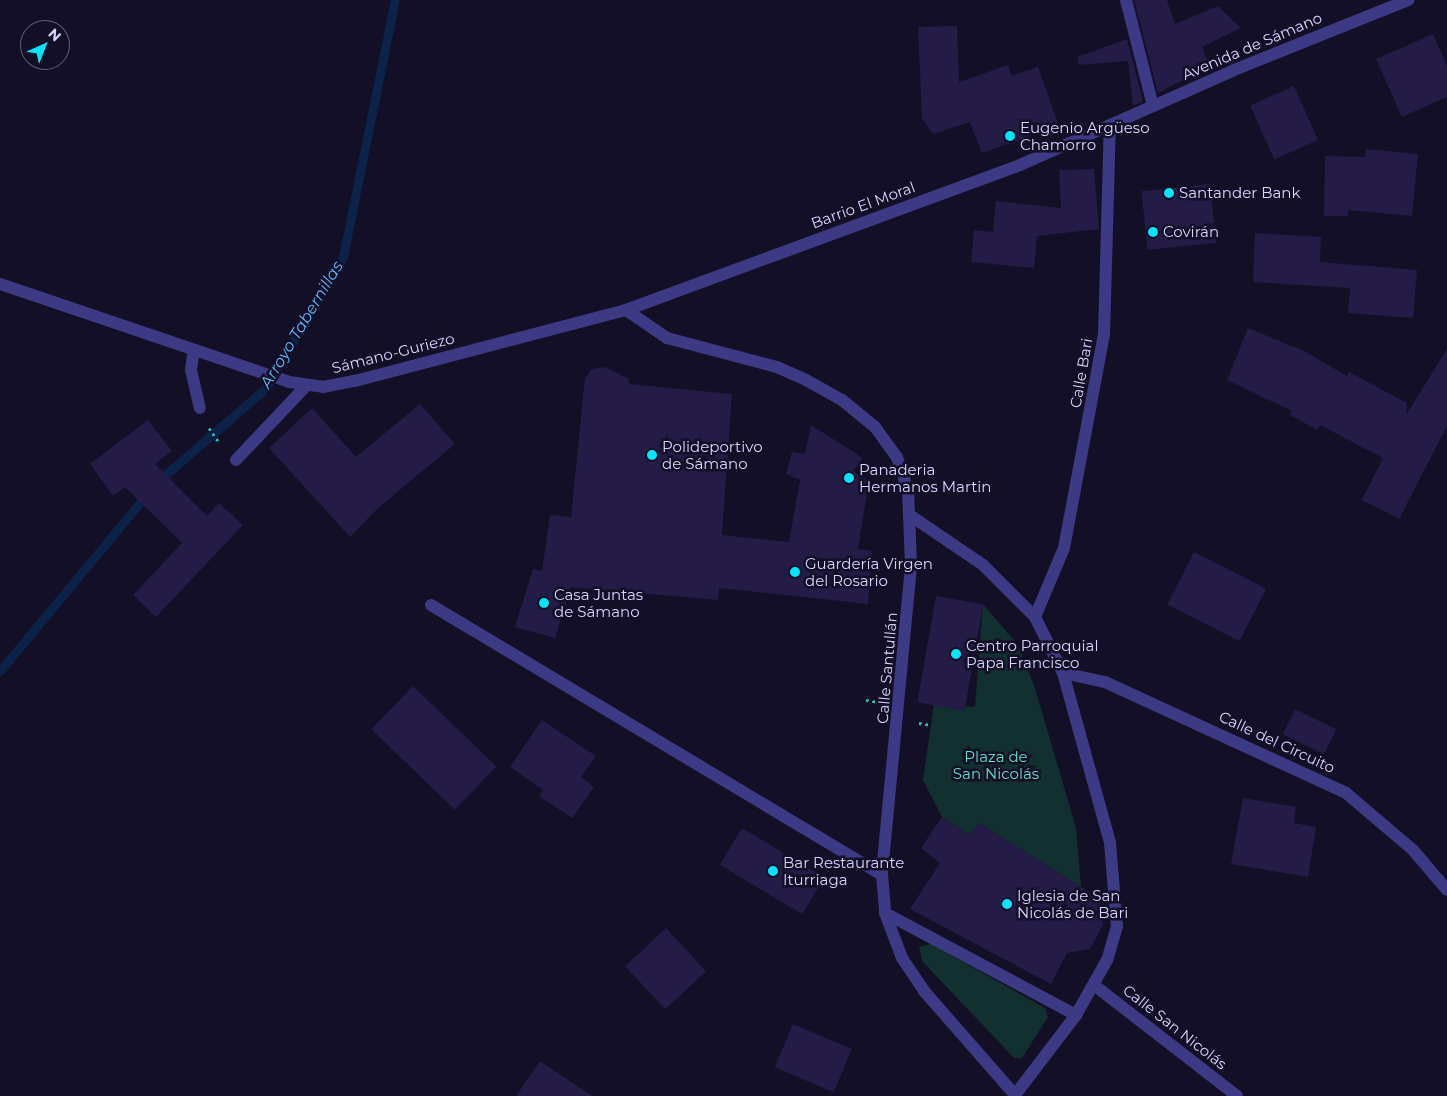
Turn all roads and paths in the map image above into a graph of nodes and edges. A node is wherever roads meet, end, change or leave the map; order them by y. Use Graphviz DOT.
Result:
graph roads {
  1 [pos="1126,0"];
  2 [pos="1408,0"];
  3 [pos="1153,106"];
  4 [pos="1110,125"];
  5 [pos="0,284"];
  6 [pos="626,310"];
  7 [pos="194,350"];
  8 [pos="306,386"];
  9 [pos="200,408"];
  10 [pos="204,421"];
  11 [pos="221,445"];
  12 [pos="236,460"];
  13 [pos="911,516"];
  14 [pos="431,605"];
  15 [pos="1035,617"];
  16 [pos="1063,673"];
  17 [pos="866,700"];
  18 [pos="879,702"];
  19 [pos="882,875"];
  20 [pos="1447,890"];
  21 [pos="886,913"];
  22 [pos="1094,985"];
  23 [pos="1076,1014"];
  24 [pos="1015,1096"];
  25 [pos="1237,1096"];
  1 -- 3 [label="street"];
  2 -- 3 [label="street, Avenida de Sámano"];
  3 -- 4 [label="street, Avenida de Sámano"];
  4 -- 6 [label="street, Barrio El Moral"];
  4 -- 15 [label="street, Calle Bari"];
  5 -- 7 [label="street, Sámano-Guriezo"];
  6 -- 8 [label="street, Sámano-Guriezo"];
  6 -- 13 [label="street, Calle Santullán"];
  7 -- 8 [label="street, Sámano-Guriezo"];
  7 -- 9 [label="street"];
  8 -- 12 [label="street"];
  10 -- 11 [label="path"];
  13 -- 15 [label="street"];
  13 -- 19 [label="street, Calle Santullán"];
  14 -- 19 [label="street"];
  15 -- 16 [label="street"];
  16 -- 20 [label="street, Calle del Circuito"];
  16 -- 22 [label="street"];
  17 -- 18 [label="path"];
  19 -- 21 [label="street, Calle Santullán"];
  21 -- 23 [label="street"];
  21 -- 24 [label="street, Calle Santullán"];
  22 -- 23 [label="street"];
  22 -- 25 [label="street, Calle San Nicolás"];
  23 -- 24 [label="street"];
}
